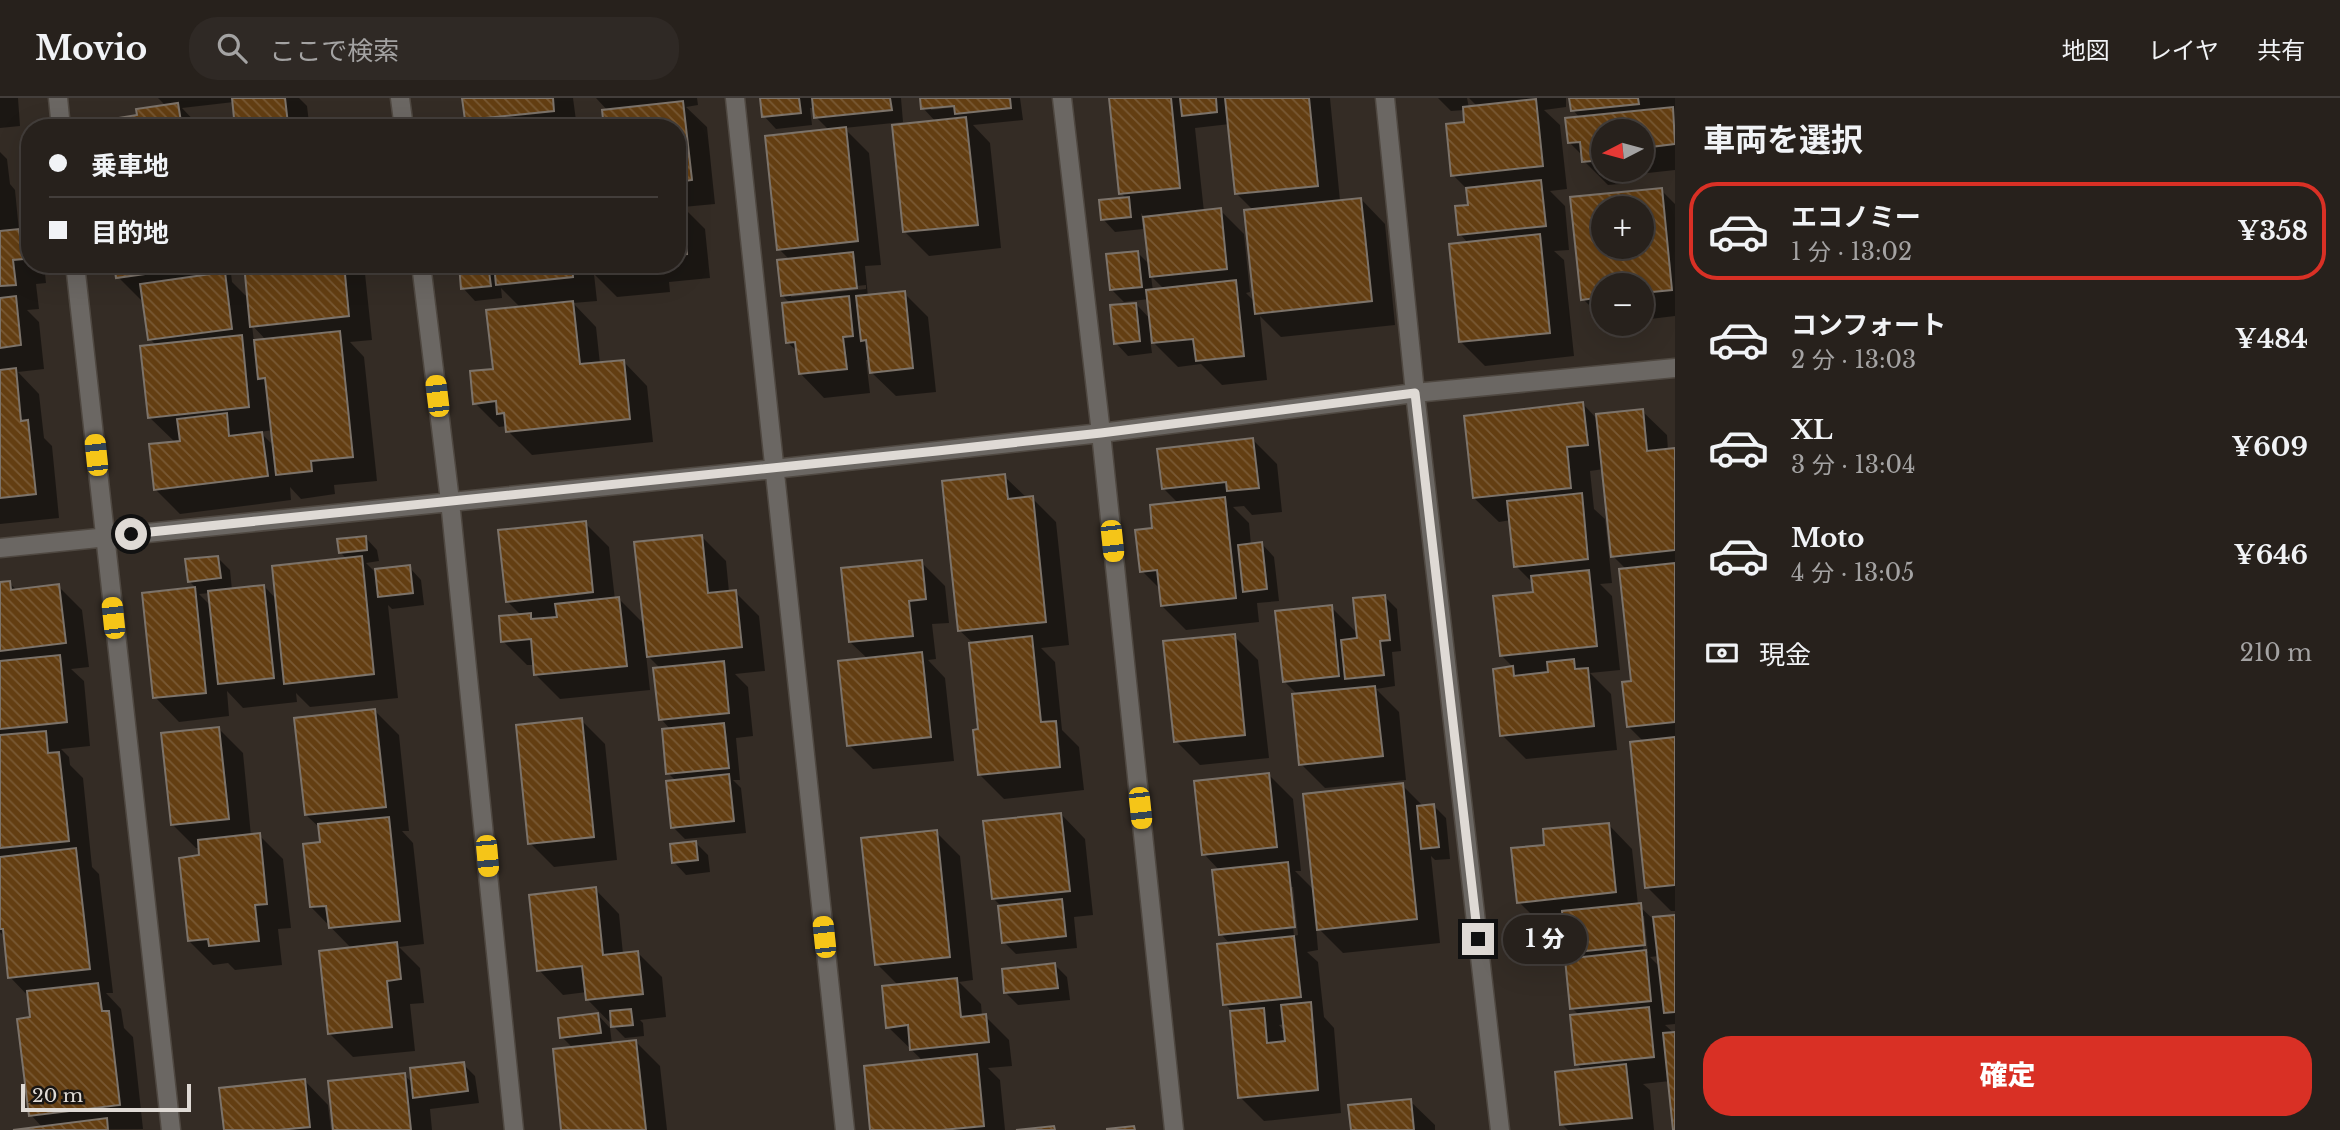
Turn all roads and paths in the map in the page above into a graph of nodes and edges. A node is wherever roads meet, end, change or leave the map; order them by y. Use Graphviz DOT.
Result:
graph roads {
  1 [pos="58,98"];
  2 [pos="400,98"];
  3 [pos="735,98"];
  4 [pos="1062,98"];
  5 [pos="1385,98"];
  6 [pos="60,119"];
  7 [pos="403,119"];
  8 [pos="76,273"];
  9 [pos="422,273"];
  10 [pos="1675,368"];
  11 [pos="1415,393"];
  12 [pos="1101,433"];
  13 [pos="774,469"];
  14 [pos="450,501"];
  15 [pos="104,537"];
  16 [pos="0,548"];
  17 [pos="171,1130"];
  18 [pos="514,1130"];
  19 [pos="845,1130"];
  20 [pos="1174,1130"];
  21 [pos="1500,1130"];
  1 -- 6 [label="street"];
  2 -- 7 [label="street"];
  3 -- 13 [label="street"];
  4 -- 12 [label="street"];
  5 -- 11 [label="street"];
  8 -- 15 [label="street"];
  9 -- 14 [label="street"];
  10 -- 11 [label="street"];
  11 -- 12 [label="street"];
  11 -- 21 [label="street"];
  12 -- 13 [label="street"];
  12 -- 20 [label="street"];
  13 -- 14 [label="street"];
  13 -- 19 [label="street"];
  14 -- 15 [label="street"];
  14 -- 18 [label="street"];
  15 -- 16 [label="street"];
  15 -- 17 [label="street"];
}
